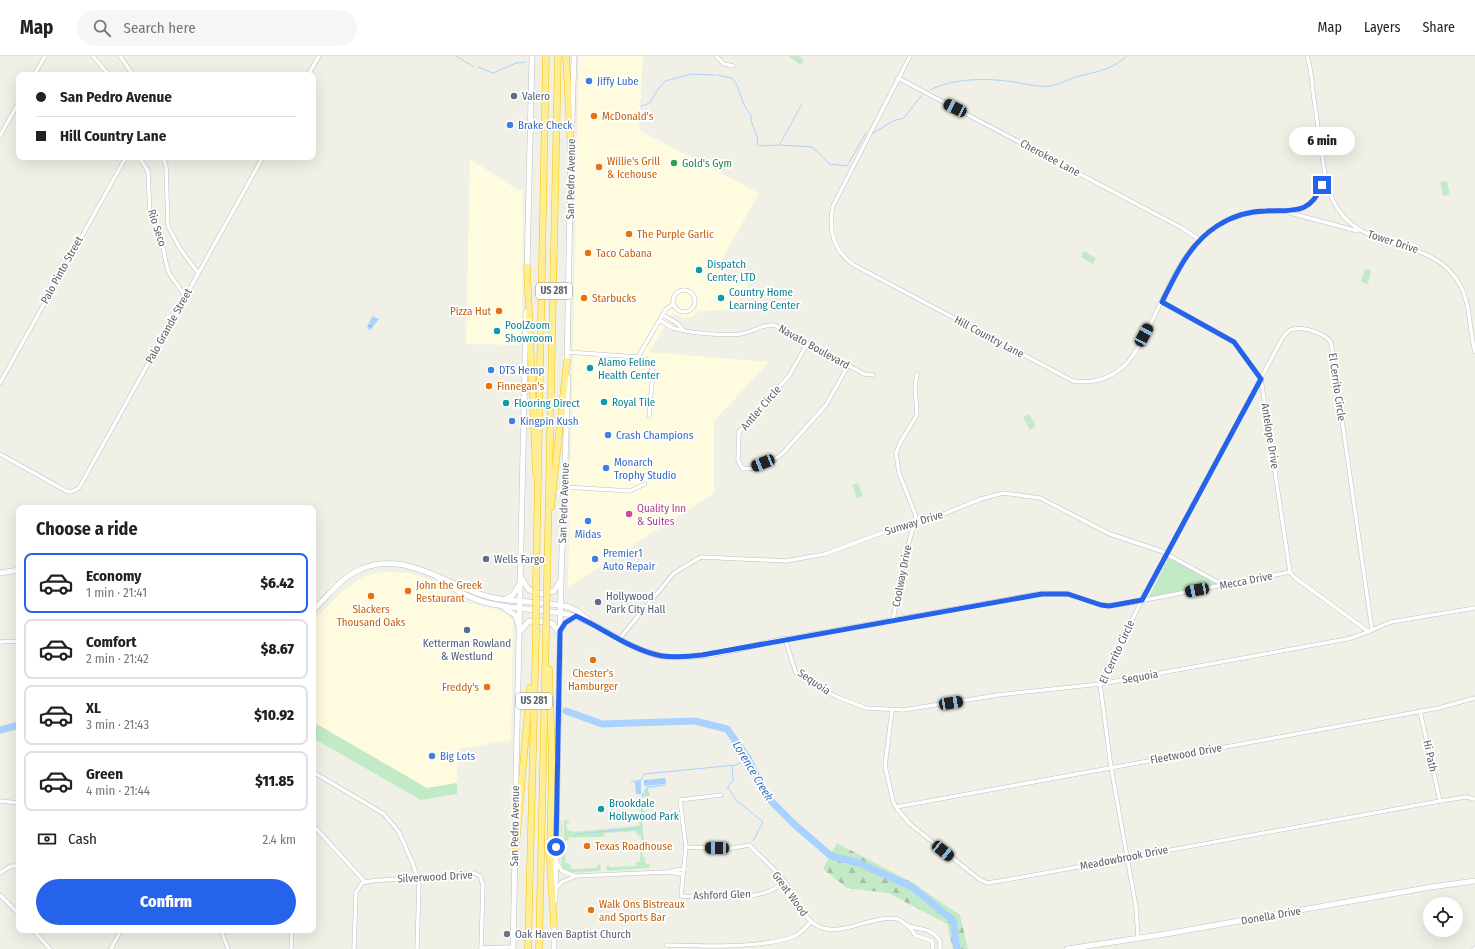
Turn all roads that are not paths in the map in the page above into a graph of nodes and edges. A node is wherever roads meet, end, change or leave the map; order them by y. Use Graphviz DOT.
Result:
graph roads {
  1 [pos="44,56"];
  2 [pos="93,56"];
  3 [pos="120,56"];
  4 [pos="319,56"];
  5 [pos="532,56"];
  6 [pos="546,56"];
  7 [pos="558,56"];
  8 [pos="566,56"];
  9 [pos="574,56"];
  10 [pos="716,56"];
  11 [pos="910,56"];
  12 [pos="1307,56"];
  13 [pos="733,66"];
  14 [pos="36,72"];
  15 [pos="106,72"];
  16 [pos="131,72"];
  17 [pos="310,72"];
  18 [pos="898,78"];
  19 [pos="16,107"];
  20 [pos="0,136"];
  21 [pos="571,150"];
  22 [pos="124,160"];
  23 [pos="141,160"];
  24 [pos="164,160"];
  25 [pos="260,160"];
  26 [pos="1324,175"];
  27 [pos="1283,212"];
  28 [pos="1359,231"];
  29 [pos="1200,240"];
  30 [pos="527,267"];
  31 [pos="198,273"];
  32 [pos="185,296"];
  33 [pos="1162,302"];
  34 [pos="674,304"];
  35 [pos="663,315"];
  36 [pos="660,320"];
  37 [pos="684,330"];
  38 [pos="807,344"];
  39 [pos="567,352"];
  40 [pos="1475,352"];
  41 [pos="638,357"];
  42 [pos="567,361"];
  43 [pos="848,366"];
  44 [pos="917,374"];
  45 [pos="873,375"];
  46 [pos="1261,379"];
  47 [pos="0,383"];
  48 [pos="649,416"];
  49 [pos="0,454"];
  50 [pos="645,484"];
  51 [pos="566,486"];
  52 [pos="538,501"];
  53 [pos="913,526"];
  54 [pos="548,527"];
  55 [pos="1167,554"];
  56 [pos="16,570"];
  57 [pos="1290,572"];
  58 [pos="0,573"];
  59 [pos="436,576"];
  60 [pos="561,576"];
  61 [pos="521,578"];
  62 [pos="1224,585"];
  63 [pos="503,599"];
  64 [pos="1142,600"];
  65 [pos="521,601"];
  66 [pos="561,605"];
  67 [pos="503,606"];
  68 [pos="316,607"];
  69 [pos="520,608"];
  70 [pos="1475,608"];
  71 [pos="561,613"];
  72 [pos="576,616"];
  73 [pos="893,620"];
  74 [pos="592,623"];
  75 [pos="520,631"];
  76 [pos="560,631"];
  77 [pos="1371,631"];
  78 [pos="536,632"];
  79 [pos="560,638"];
  80 [pos="620,638"];
  81 [pos="785,640"];
  82 [pos="16,641"];
  83 [pos="0,642"];
  84 [pos="546,644"];
  85 [pos="1100,684"];
  86 [pos="1475,698"];
  87 [pos="892,710"];
  88 [pos="1420,711"];
  89 [pos="1111,767"];
  90 [pos="316,774"];
  91 [pos="721,795"];
  92 [pos="1475,799"];
  93 [pos="0,801"];
  94 [pos="1440,801"];
  95 [pos="16,803"];
  96 [pos="896,807"];
  97 [pos="316,828"];
  98 [pos="686,847"];
  99 [pos="515,857"];
  100 [pos="1128,857"];
  101 [pos="556,862"];
  102 [pos="16,866"];
  103 [pos="684,868"];
  104 [pos="666,872"];
  105 [pos="0,873"];
  106 [pos="683,874"];
  107 [pos="576,876"];
  108 [pos="417,877"];
  109 [pos="1475,881"];
  110 [pos="365,882"];
  111 [pos="784,882"];
  112 [pos="555,889"];
  113 [pos="0,895"];
  114 [pos="16,911"];
  115 [pos="811,922"];
  116 [pos="554,925"];
  117 [pos="908,926"];
  118 [pos="36,933"];
  119 [pos="119,933"];
  120 [pos="222,933"];
  121 [pos="292,933"];
  122 [pos="1138,938"];
  123 [pos="666,945"];
  124 [pos="513,948"];
  125 [pos="1080,948"];
  126 [pos="50,949"];
  127 [pos="111,949"];
  128 [pos="228,949"];
  129 [pos="291,949"];
  130 [pos="354,949"];
  131 [pos="417,949"];
  132 [pos="481,949"];
  133 [pos="528,949"];
  134 [pos="539,949"];
  135 [pos="554,949"];
  136 [pos="934,949"];
  137 [pos="940,949"];
  138 [pos="1067,949"];
  1 -- 14 [label="street"];
  2 -- 15 [label="street"];
  3 -- 16 [label="street"];
  4 -- 17 [label="street"];
  5 -- 30 [label="main road, San Pedro Avenue"];
  6 -- 52 [label="highway, US 281"];
  7 -- 54 [label="highway, US 281"];
  8 -- 21 [label="highway"];
  9 -- 21 [label="main road, San Pedro Avenue"];
  10 -- 13 [label="street"];
  11 -- 18 [label="street, Hill Country Lane"];
  12 -- 26 [label="street, Tower Drive"];
  18 -- 29 [label="street, Cherokee Lane"];
  18 -- 33 [label="street, Hill Country Lane"];
  19 -- 20 [label="street"];
  21 -- 39 [label="main road, San Pedro Avenue"];
  22 -- 47 [label="street, Palo Pinto Street"];
  23 -- 32 [label="street, Rio Seco"];
  24 -- 31 [label="street, Rio Seco"];
  25 -- 31 [label="street, Palo Grande Street"];
  26 -- 27 [label="street, Hill Country Lane"];
  26 -- 28 [label="street, Tower Drive"];
  27 -- 28 [label="street, Hill Country Lane"];
  27 -- 29 [label="street, Hill Country Lane"];
  28 -- 40 [label="street, Tower Drive"];
  29 -- 33 [label="street, Hill Country Lane"];
  30 -- 52 [label="highway"];
  30 -- 61 [label="main road, San Pedro Avenue"];
  31 -- 32 [label="street, Palo Grande Street"];
  32 -- 49 [label="street, Palo Grande Street"];
  33 -- 46 [label="street, Antelope Drive"];
  34 -- 34 [label="street"];
  34 -- 35 [label="street"];
  35 -- 36 [label="street"];
  35 -- 37 [label="street"];
  36 -- 37 [label="street, Navato Boulevard"];
  36 -- 41 [label="street"];
  37 -- 38 [label="street, Navato Boulevard"];
  38 -- 43 [label="street, Navato Boulevard"];
  38 -- 43 [label="street, Antler Circle"];
  39 -- 41 [label="street"];
  39 -- 42 [label="main road, San Pedro Avenue"];
  41 -- 48 [label="street"];
  42 -- 51 [label="main road, San Pedro Avenue"];
  42 -- 54 [label="highway"];
  43 -- 45 [label="street, Navato Boulevard"];
  44 -- 53 [label="street, Coolway Drive"];
  46 -- 55 [label="street, El Cerrito Circle"];
  46 -- 57 [label="street, Antelope Drive"];
  46 -- 77 [label="street, El Cerrito Circle"];
  50 -- 51 [label="street"];
  51 -- 60 [label="main road, San Pedro Avenue"];
  52 -- 78 [label="highway, US 281, bridge"];
  53 -- 55 [label="street, Sunway Drive"];
  53 -- 73 [label="street, Coolway Drive"];
  53 -- 80 [label="street, Sunway Drive"];
  54 -- 84 [label="highway, US 281, bridge"];
  55 -- 62 [label="street, Sunway Drive"];
  55 -- 64 [label="street, El Cerrito Circle"];
  56 -- 58 [label="main road"];
  57 -- 62 [label="street, Mecca Drive"];
  57 -- 77 [label="street"];
  59 -- 63 [label="main road, Mecca Drive"];
  59 -- 67 [label="main road, Mecca Drive"];
  59 -- 68 [label="main road, Mecca Drive"];
  60 -- 61 [label="main road"];
  60 -- 66 [label="main road, San Pedro Avenue"];
  61 -- 63 [label="main road"];
  61 -- 65 [label="main road, San Pedro Avenue"];
  62 -- 64 [label="street, Mecca Drive"];
  63 -- 65 [label="main road, Mecca Drive"];
  64 -- 73 [label="street, Mecca Drive"];
  64 -- 85 [label="street, El Cerrito Circle"];
  65 -- 66 [label="main road, Mecca Drive"];
  65 -- 69 [label="main road, San Pedro Avenue"];
  66 -- 71 [label="main road, San Pedro Avenue"];
  66 -- 74 [label="main road, Mecca Drive"];
  67 -- 69 [label="main road, Mecca Drive"];
  67 -- 75 [label="main road"];
  69 -- 71 [label="main road, Mecca Drive"];
  69 -- 75 [label="main road, San Pedro Avenue"];
  70 -- 77 [label="street, Sequoia"];
  71 -- 72 [label="main road, Mecca Drive"];
  71 -- 76 [label="main road, San Pedro Avenue"];
  72 -- 74 [label="main road, Mecca Drive"];
  72 -- 76 [label="main road"];
  73 -- 81 [label="street, Mecca Drive"];
  74 -- 80 [label="main road, Mecca Drive"];
  75 -- 79 [label="main road"];
  75 -- 99 [label="main road, San Pedro Avenue"];
  76 -- 79 [label="main road, San Pedro Avenue"];
  77 -- 85 [label="street, Sequoia"];
  78 -- 99 [label="highway"];
  78 -- 133 [label="highway, US 281"];
  79 -- 101 [label="main road, San Pedro Avenue"];
  80 -- 81 [label="main road, Mecca Drive"];
  81 -- 87 [label="street, Sequoia"];
  82 -- 83 [label="street"];
  84 -- 116 [label="highway"];
  84 -- 134 [label="highway, US 281"];
  85 -- 87 [label="street, Sequoia"];
  85 -- 89 [label="street, El Cerrito Circle"];
  86 -- 88 [label="street, Fleetwood Drive"];
  87 -- 96 [label="street, Meadowbrook Drive"];
  88 -- 89 [label="street, Fleetwood Drive"];
  88 -- 94 [label="street, Hi Path"];
  89 -- 96 [label="street, Fleetwood Drive"];
  89 -- 100 [label="street, El Cerrito Circle"];
  90 -- 108 [label="street"];
  91 -- 98 [label="street"];
  92 -- 94 [label="street, Meadowbrook Drive"];
  93 -- 95 [label="street"];
  94 -- 100 [label="street, Meadowbrook Drive"];
  96 -- 100 [label="street, Meadowbrook Drive"];
  97 -- 110 [label="street"];
  98 -- 103 [label="street"];
  98 -- 111 [label="street, Great Wood"];
  99 -- 124 [label="main road, San Pedro Avenue"];
  100 -- 122 [label="street, El Cerrito Circle"];
  101 -- 107 [label="street"];
  101 -- 112 [label="main road, San Pedro Avenue"];
  102 -- 105 [label="street"];
  103 -- 104 [label="street"];
  103 -- 106 [label="street"];
  104 -- 106 [label="street"];
  104 -- 107 [label="street"];
  106 -- 111 [label="street, Ashford Glen"];
  107 -- 112 [label="street"];
  108 -- 110 [label="street, Silverwood Drive"];
  108 -- 131 [label="street"];
  108 -- 132 [label="street, Silverwood Drive"];
  109 -- 122 [label="main road, Donella Drive"];
  110 -- 130 [label="street"];
  111 -- 115 [label="street, Great Wood"];
  112 -- 116 [label="main road, San Pedro Avenue"];
  113 -- 114 [label="street"];
  115 -- 117 [label="street, Great Wood"];
  115 -- 123 [label="street"];
  116 -- 135 [label="main road, San Pedro Avenue"];
  117 -- 136 [label="street, Great Wood"];
  117 -- 137 [label="street, Great Wood"];
  118 -- 126 [label="street"];
  119 -- 127 [label="street"];
  120 -- 128 [label="street"];
  121 -- 129 [label="street"];
  122 -- 125 [label="main road, Donella Drive"];
  124 -- 132 [label="street"];
  125 -- 138 [label="main road, Donella Drive"];
}
